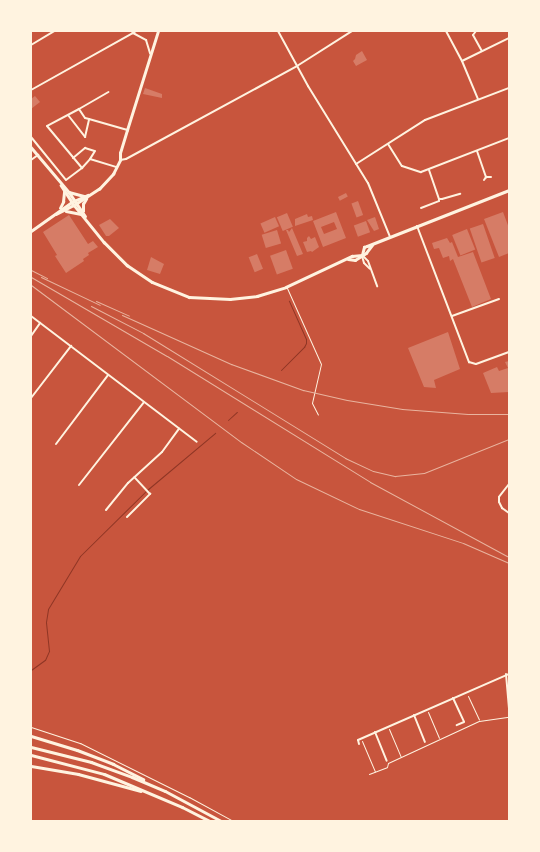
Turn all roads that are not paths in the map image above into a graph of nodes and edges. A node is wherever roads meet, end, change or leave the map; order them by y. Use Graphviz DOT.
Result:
graph roads {
  1 [pos="54,31"];
  2 [pos="136,31"];
  3 [pos="158,31"];
  4 [pos="278,31"];
  5 [pos="352,31"];
  6 [pos="446,31"];
  7 [pos="476,31"];
  8 [pos="132,32"];
  9 [pos="509,38"];
  10 [pos="31,44"];
  11 [pos="482,51"];
  12 [pos="150,53"];
  13 [pos="462,61"];
  14 [pos="297,66"];
  15 [pos="509,88"];
  16 [pos="31,90"];
  17 [pos="110,92"];
  18 [pos="478,99"];
  19 [pos="79,109"];
  20 [pos="68,115"];
  21 [pos="89,119"];
  22 [pos="127,130"];
  23 [pos="31,137"];
  24 [pos="509,138"];
  25 [pos="388,144"];
  26 [pos="31,147"];
  27 [pos="477,151"];
  28 [pos="38,156"];
  29 [pos="73,158"];
  30 [pos="90,159"];
  31 [pos="31,160"];
  32 [pos="120,160"];
  33 [pos="356,164"];
  34 [pos="116,167"];
  35 [pos="82,168"];
  36 [pos="428,169"];
  37 [pos="486,176"];
  38 [pos="490,177"];
  39 [pos="484,180"];
  40 [pos="61,185"];
  41 [pos="64,190"];
  42 [pos="509,190"];
  43 [pos="69,192"];
  44 [pos="460,194"];
  45 [pos="88,196"];
  46 [pos="439,198"];
  47 [pos="73,201"];
  48 [pos="76,204"];
  49 [pos="421,208"];
  50 [pos="59,210"];
  51 [pos="64,211"];
  52 [pos="83,213"];
  53 [pos="56,214"];
  54 [pos="417,226"];
  55 [pos="31,231"];
  56 [pos="390,237"];
  57 [pos="372,245"];
  58 [pos="362,255"];
  59 [pos="377,286"];
  60 [pos="286,287"];
  61 [pos="499,299"];
  62 [pos="31,316"];
  63 [pos="452,316"];
  64 [pos="40,323"];
  65 [pos="31,336"];
  66 [pos="71,346"];
  67 [pos="509,352"];
  68 [pos="108,375"];
  69 [pos="31,398"];
  70 [pos="144,402"];
  71 [pos="318,415"];
  72 [pos="179,429"];
  73 [pos="197,442"];
  74 [pos="56,444"];
  75 [pos="134,477"];
  76 [pos="509,484"];
  77 [pos="79,485"];
  78 [pos="106,510"];
  79 [pos="509,513"];
  80 [pos="127,517"];
  81 [pos="508,674"];
  82 [pos="453,698"];
  83 [pos="509,708"];
  84 [pos="414,715"];
  85 [pos="457,725"];
  86 [pos="375,732"];
  87 [pos="31,736"];
  88 [pos="425,742"];
  89 [pos="359,744"];
  90 [pos="31,747"];
  91 [pos="31,755"];
  92 [pos="387,761"];
  93 [pos="31,766"];
  94 [pos="165,791"];
  95 [pos="166,799"];
  96 [pos="209,821"];
  97 [pos="221,821"];
  1 -- 10 [label="street"];
  2 -- 8 [label="street"];
  3 -- 12 [label="street"];
  4 -- 14 [label="street"];
  5 -- 14 [label="street"];
  6 -- 13 [label="street"];
  7 -- 11 [label="street"];
  8 -- 12 [label="street"];
  8 -- 16 [label="street"];
  9 -- 11 [label="street"];
  11 -- 13 [label="street"];
  12 -- 22 [label="street"];
  13 -- 18 [label="street"];
  14 -- 32 [label="street"];
  14 -- 33 [label="street"];
  15 -- 18 [label="street"];
  17 -- 19 [label="street"];
  18 -- 25 [label="street"];
  19 -- 20 [label="street"];
  19 -- 21 [label="street"];
  20 -- 21 [label="street"];
  20 -- 29 [label="street"];
  21 -- 22 [label="street"];
  22 -- 32 [label="street"];
  23 -- 35 [label="street"];
  24 -- 27 [label="street"];
  25 -- 33 [label="street"];
  25 -- 36 [label="street"];
  26 -- 28 [label="street"];
  27 -- 36 [label="street"];
  27 -- 37 [label="street"];
  28 -- 31 [label="street"];
  28 -- 40 [label="street"];
  29 -- 30 [label="street"];
  29 -- 35 [label="street"];
  30 -- 34 [label="street"];
  30 -- 35 [label="street"];
  32 -- 34 [label="street"];
  33 -- 56 [label="street"];
  34 -- 45 [label="street"];
  36 -- 46 [label="street"];
  37 -- 38 [label="street"];
  37 -- 39 [label="street"];
  40 -- 41 [label="street"];
  40 -- 43 [label="street"];
  41 -- 47 [label="street"];
  41 -- 50 [label="street"];
  42 -- 54 [label="street"];
  43 -- 45 [label="street"];
  43 -- 47 [label="street"];
  44 -- 46 [label="street"];
  45 -- 47 [label="street"];
  45 -- 48 [label="street"];
  45 -- 52 [label="street"];
  46 -- 49 [label="street"];
  47 -- 48 [label="street"];
  47 -- 50 [label="street"];
  48 -- 51 [label="street"];
  48 -- 52 [label="street"];
  50 -- 53 [label="street"];
  51 -- 52 [label="street"];
  51 -- 53 [label="street"];
  52 -- 60 [label="street"];
  53 -- 55 [label="street"];
  54 -- 56 [label="street"];
  54 -- 63 [label="street"];
  56 -- 57 [label="street"];
  57 -- 58 [label="street"];
  57 -- 58 [label="street"];
  58 -- 59 [label="street"];
  58 -- 60 [label="street"];
  60 -- 71 [label="lane"];
  61 -- 63 [label="street"];
  62 -- 64 [label="street"];
  63 -- 67 [label="street"];
  64 -- 65 [label="street"];
  64 -- 66 [label="street"];
  66 -- 68 [label="street"];
  66 -- 69 [label="street"];
  68 -- 70 [label="street"];
  68 -- 74 [label="street"];
  70 -- 72 [label="street"];
  70 -- 77 [label="street"];
  72 -- 73 [label="street"];
  72 -- 75 [label="street"];
  75 -- 78 [label="street"];
  75 -- 80 [label="street"];
  76 -- 79 [label="street"];
  81 -- 82 [label="street"];
  81 -- 83 [label="street"];
  82 -- 84 [label="street"];
  82 -- 85 [label="street"];
  84 -- 86 [label="street"];
  84 -- 88 [label="street"];
  86 -- 89 [label="street"];
  86 -- 92 [label="street"];
  87 -- 94 [label="highway"];
  90 -- 94 [label="highway"];
  91 -- 95 [label="highway"];
  93 -- 95 [label="highway"];
  94 -- 97 [label="highway"];
  95 -- 96 [label="highway"];
}
